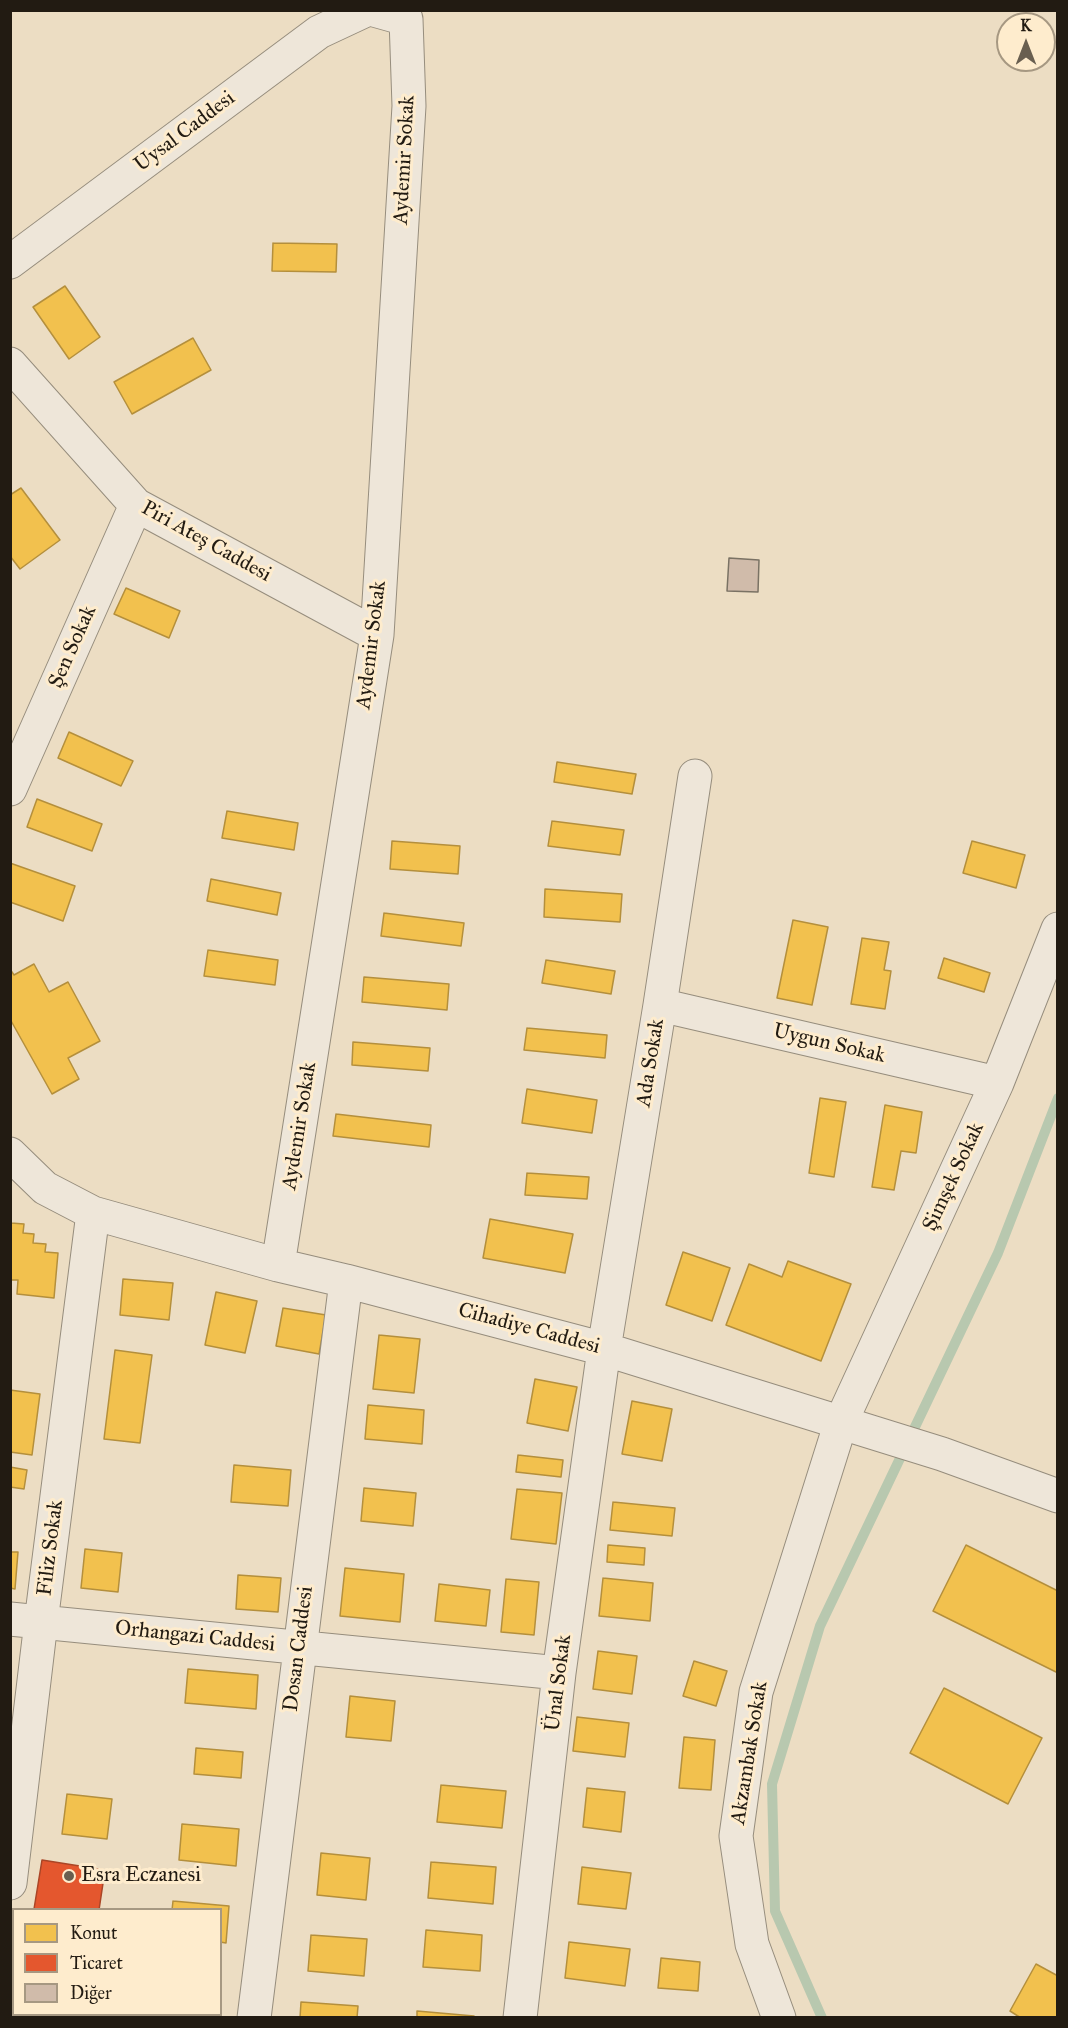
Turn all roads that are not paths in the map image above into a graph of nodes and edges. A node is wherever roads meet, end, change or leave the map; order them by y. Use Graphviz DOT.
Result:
graph roads {
  1 [pos="366,10"];
  2 [pos="374,10"];
  3 [pos="10,262"];
  4 [pos="10,364"];
  5 [pos="136,505"];
  6 [pos="377,635"];
  7 [pos="694,776"];
  8 [pos="10,789"];
  9 [pos="1058,929"];
  10 [pos="660,1005"];
  11 [pos="997,1083"];
  12 [pos="10,1154"];
  13 [pos="93,1213"];
  14 [pos="278,1265"];
  15 [pos="346,1281"];
  16 [pos="604,1349"];
  17 [pos="851,1426"];
  18 [pos="1058,1496"];
  19 [pos="26,1621"];
  20 [pos="299,1647"];
  21 [pos="559,1672"];
  22 [pos="10,1883"];
  23 [pos="254,2018"];
  24 [pos="520,2018"];
  25 [pos="779,2018"];
  1 -- 3 [label="street, Uysal Caddesi"];
  2 -- 6 [label="street, Aydemir Sokak"];
  4 -- 5 [label="street, Piri Ateş Caddesi"];
  5 -- 6 [label="street, Piri Ateş Caddesi"];
  5 -- 8 [label="street, Şen Sokak"];
  6 -- 14 [label="street, Aydemir Sokak"];
  7 -- 10 [label="street, Ada Sokak"];
  9 -- 11 [label="street, Şimşek Sokak"];
  10 -- 11 [label="street, Uygun Sokak"];
  10 -- 16 [label="street, Ada Sokak"];
  11 -- 17 [label="street, Şimşek Sokak"];
  12 -- 13 [label="street, Cihadiye Caddesi"];
  13 -- 14 [label="street, Cihadiye Caddesi"];
  13 -- 19 [label="street, Filiz Sokak"];
  14 -- 15 [label="street, Cihadiye Caddesi"];
  15 -- 16 [label="street, Cihadiye Caddesi"];
  15 -- 20 [label="street, Dosan Caddesi"];
  16 -- 17 [label="street, Cihadiye Caddesi"];
  16 -- 21 [label="street, Ünal Sokak"];
  17 -- 18 [label="street, Cihadiye Caddesi"];
  17 -- 25 [label="street, Akzambak Sokak"];
  19 -- 20 [label="street, Orhangazi Caddesi"];
  19 -- 22 [label="street, Filiz Sokak"];
  20 -- 21 [label="street, Orhangazi Caddesi"];
  20 -- 23 [label="street, Dosan Caddesi"];
  21 -- 24 [label="street, Ünal Sokak"];
}
